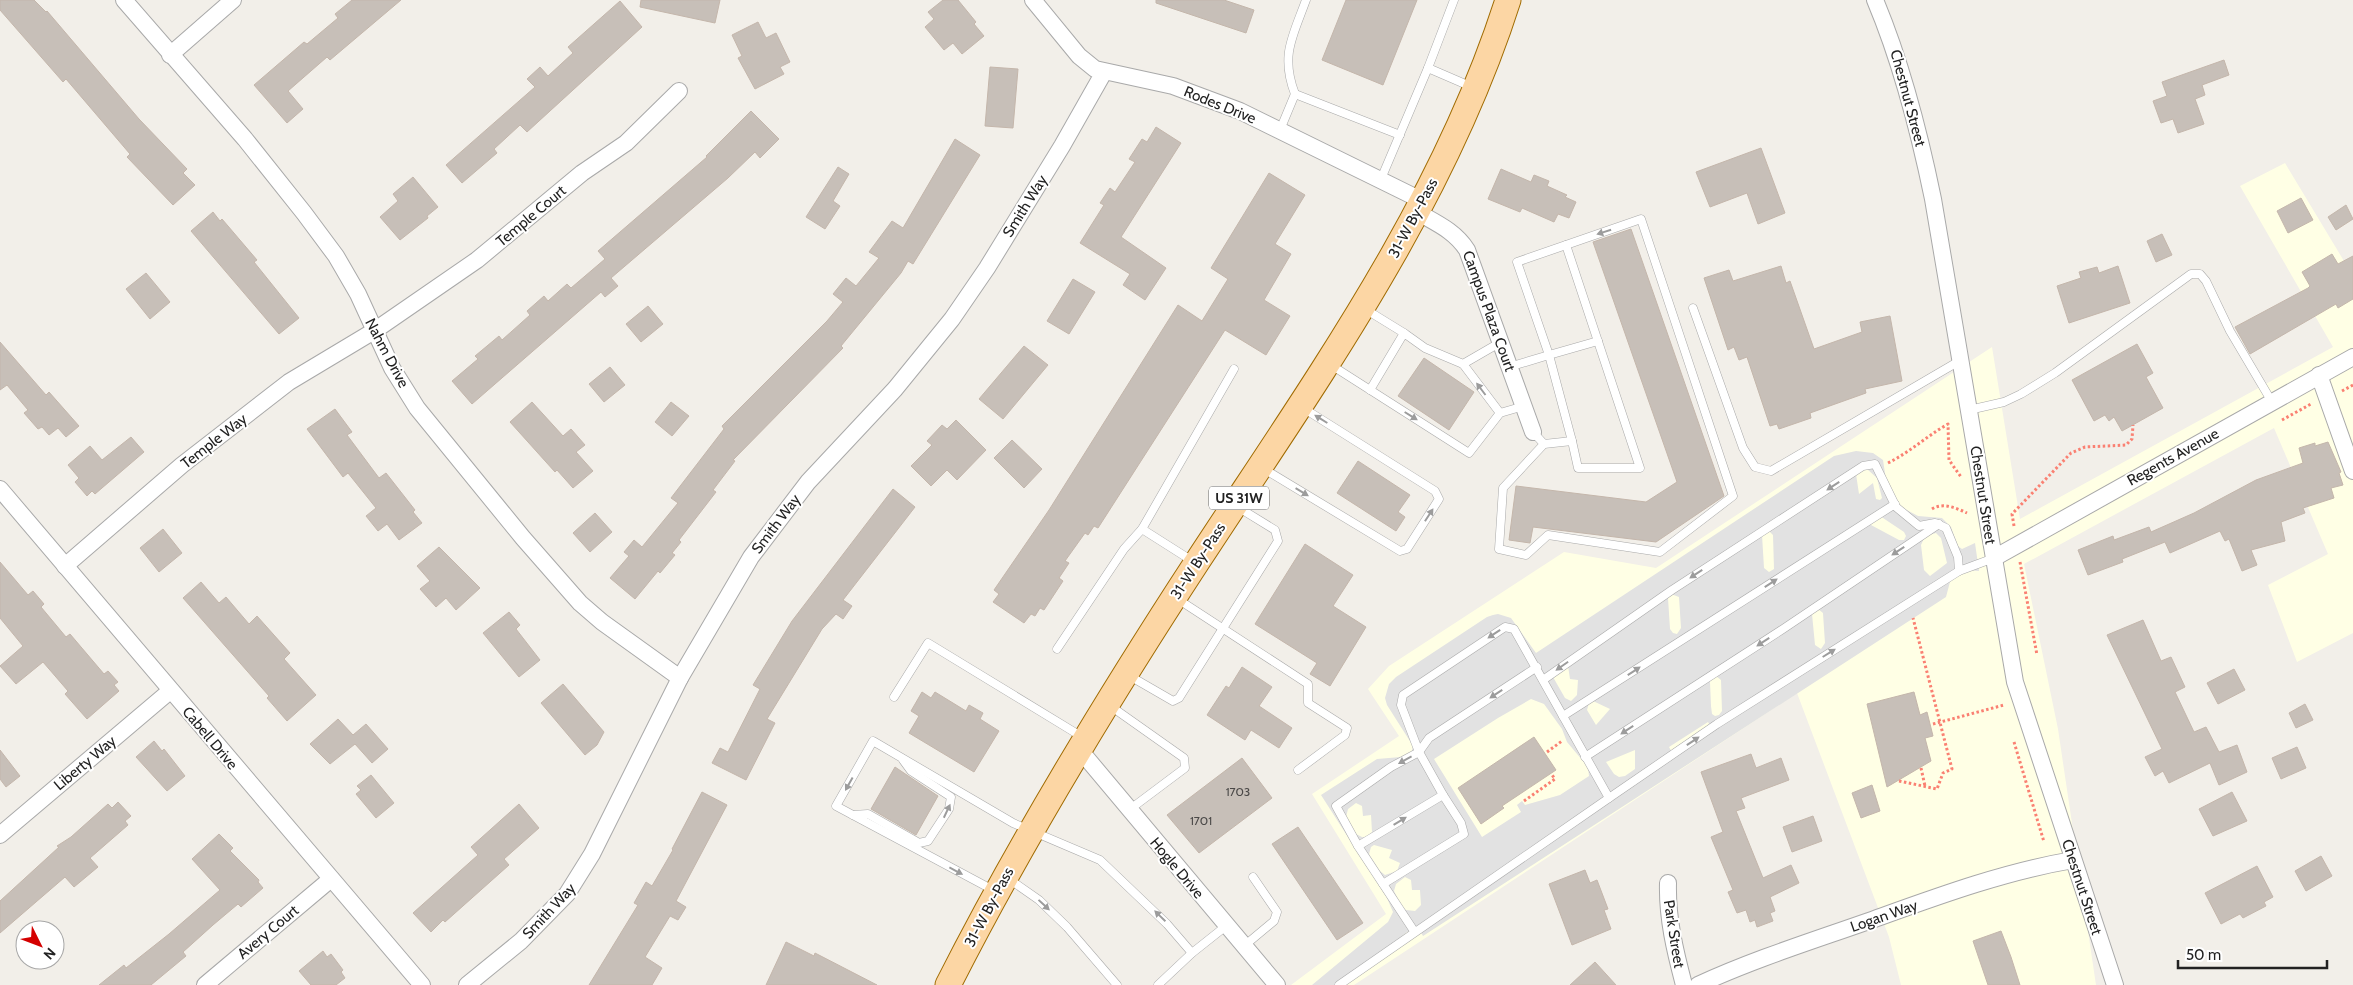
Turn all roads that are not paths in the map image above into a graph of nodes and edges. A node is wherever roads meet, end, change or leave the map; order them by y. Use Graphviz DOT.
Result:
graph roads {
  1 [pos="124,0"];
  2 [pos="233,0"];
  3 [pos="1033,0"];
  4 [pos="1306,0"];
  5 [pos="1454,0"];
  6 [pos="1508,0"];
  7 [pos="1875,0"];
  8 [pos="170,55"];
  9 [pos="1428,68"];
  10 [pos="1104,72"];
  11 [pos="1476,89"];
  12 [pos="679,91"];
  13 [pos="1294,94"];
  14 [pos="1280,130"];
  15 [pos="1400,135"];
  16 [pos="1380,179"];
  17 [pos="1420,206"];
  18 [pos="1566,245"];
  19 [pos="1362,307"];
  20 [pos="1694,308"];
  21 [pos="374,331"];
  22 [pos="1404,333"];
  23 [pos="1598,340"];
  24 [pos="1501,342"];
  25 [pos="1549,355"];
  26 [pos="2353,357"];
  27 [pos="1961,360"];
  28 [pos="1327,363"];
  29 [pos="1463,364"];
  30 [pos="1509,367"];
  31 [pos="1234,369"];
  32 [pos="2319,375"];
  33 [pos="1370,390"];
  34 [pos="2272,402"];
  35 [pos="1300,406"];
  36 [pos="1524,406"];
  37 [pos="1969,410"];
  38 [pos="1500,414"];
  39 [pos="1533,432"];
  40 [pos="1572,441"];
  41 [pos="1544,444"];
  42 [pos="1260,466"];
  43 [pos="2353,471"];
  44 [pos="0,489"];
  45 [pos="1895,504"];
  46 [pos="1234,505"];
  47 [pos="1939,524"];
  48 [pos="1142,529"];
  49 [pos="1994,558"];
  50 [pos="1196,563"];
  51 [pos="65,566"];
  52 [pos="1959,571"];
  53 [pos="1174,597"];
  54 [pos="1223,628"];
  55 [pos="1057,649"];
  56 [pos="1537,667"];
  57 [pos="1126,674"];
  58 [pos="680,678"];
  59 [pos="1543,680"];
  60 [pos="170,691"];
  61 [pos="894,697"];
  62 [pos="1107,704"];
  63 [pos="1564,716"];
  64 [pos="1082,744"];
  65 [pos="1420,752"];
  66 [pos="900,756"];
  67 [pos="1585,757"];
  68 [pos="1298,770"];
  69 [pos="1443,795"];
  70 [pos="1609,798"];
  71 [pos="1128,810"];
  72 [pos="853,815"];
  73 [pos="1031,831"];
  74 [pos="0,835"];
  75 [pos="1358,846"];
  76 [pos="2073,860"];
  77 [pos="1253,877"];
  78 [pos="331,879"];
  79 [pos="1668,883"];
  80 [pos="1000,884"];
  81 [pos="1383,884"];
  82 [pos="1226,926"];
  83 [pos="1414,931"];
  84 [pos="1244,946"];
  85 [pos="1192,953"];
  86 [pos="205,985"];
  87 [pos="422,985"];
  88 [pos="467,985"];
  89 [pos="948,985"];
  90 [pos="1117,985"];
  91 [pos="1158,985"];
  92 [pos="1277,985"];
  93 [pos="1339,985"];
  94 [pos="1684,985"];
  95 [pos="1698,985"];
  96 [pos="2115,985"];
  1 -- 8 [label="street, Nahm Drive"];
  2 -- 8 [label="street"];
  3 -- 10 [label="street, Rodes Drive"];
  4 -- 13 [label="lane"];
  5 -- 9 [label="lane"];
  6 -- 11 [label="main road, 31-W By-Pass / US 31W"];
  7 -- 27 [label="street, Chestnut Street"];
  8 -- 21 [label="street, Nahm Drive"];
  9 -- 11 [label="lane"];
  9 -- 15 [label="lane"];
  10 -- 14 [label="street, Rodes Drive"];
  10 -- 58 [label="street, Smith Way"];
  11 -- 17 [label="main road, 31-W By-Pass / US 31W"];
  12 -- 21 [label="street, Temple Court"];
  13 -- 14 [label="lane"];
  13 -- 15 [label="lane"];
  14 -- 16 [label="street, Rodes Drive"];
  15 -- 16 [label="lane"];
  16 -- 17 [label="street, Rodes Drive"];
  17 -- 19 [label="main road, 31-W By-Pass / US 31W"];
  17 -- 24 [label="street, Campus Plaza Court"];
  18 -- 23 [label="lane"];
  18 -- 25 [label="lane"];
  41 -- 18 [label="lane, one-way"];
  19 -- 22 [label="lane"];
  19 -- 28 [label="main road, 31-W By-Pass / US 31W"];
  20 -- 27 [label="lane"];
  21 -- 51 [label="street, Temple Way"];
  21 -- 58 [label="street, Nahm Drive"];
  22 -- 29 [label="lane"];
  22 -- 33 [label="lane"];
  23 -- 25 [label="lane"];
  23 -- 40 [label="lane"];
  24 -- 29 [label="lane"];
  24 -- 30 [label="street, Campus Plaza Court"];
  25 -- 30 [label="lane"];
  25 -- 40 [label="lane"];
  26 -- 32 [label="street, Regents Avenue"];
  27 -- 37 [label="street, Chestnut Street"];
  28 -- 33 [label="lane"];
  28 -- 35 [label="main road, 31-W By-Pass / US 31W"];
  38 -- 29 [label="lane, one-way"];
  30 -- 36 [label="street, Campus Plaza Court"];
  31 -- 48 [label="lane"];
  32 -- 34 [label="street, Regents Avenue"];
  32 -- 43 [label="street"];
  33 -- 38 [label="lane, one-way"];
  34 -- 37 [label="lane"];
  34 -- 49 [label="street, Regents Avenue"];
  35 -- 42 [label="main road, 31-W By-Pass / US 31W"];
  42 -- 35 [label="lane, one-way"];
  36 -- 38 [label="lane"];
  36 -- 39 [label="street, Campus Plaza Court"];
  37 -- 49 [label="street, Chestnut Street"];
  39 -- 41 [label="lane"];
  40 -- 41 [label="lane"];
  42 -- 46 [label="main road, 31-W By-Pass / US 31W"];
  44 -- 51 [label="street, Cabell Drive"];
  45 -- 47 [label="lane"];
  45 -- 59 [label="lane, one-way"];
  63 -- 45 [label="lane, one-way"];
  46 -- 50 [label="main road, 31-W By-Pass / US 31W"];
  46 -- 54 [label="lane"];
  47 -- 52 [label="lane"];
  47 -- 67 [label="lane, one-way"];
  48 -- 50 [label="lane"];
  48 -- 55 [label="lane"];
  49 -- 52 [label="lane"];
  49 -- 76 [label="street, Chestnut Street"];
  50 -- 53 [label="main road, 31-W By-Pass / US 31W"];
  51 -- 60 [label="street, Cabell Drive"];
  70 -- 52 [label="lane, one-way"];
  53 -- 54 [label="lane"];
  53 -- 57 [label="main road, 31-W By-Pass / US 31W"];
  54 -- 57 [label="lane"];
  54 -- 68 [label="lane"];
  56 -- 59 [label="lane"];
  56 -- 65 [label="lane, one-way"];
  56 -- 65 [label="lane, one-way"];
  57 -- 62 [label="main road, 31-W By-Pass / US 31W"];
  58 -- 88 [label="street, Smith Way"];
  59 -- 63 [label="lane"];
  60 -- 74 [label="street, Liberty Way"];
  60 -- 78 [label="street, Cabell Drive"];
  61 -- 64 [label="lane"];
  62 -- 64 [label="main road, 31-W By-Pass / US 31W"];
  62 -- 71 [label="lane"];
  63 -- 67 [label="lane"];
  64 -- 71 [label="street, Hogle Drive"];
  64 -- 73 [label="main road, 31-W By-Pass / US 31W"];
  65 -- 69 [label="lane"];
  65 -- 75 [label="lane, one-way"];
  66 -- 72 [label="lane, one-way"];
  72 -- 66 [label="lane, one-way"];
  66 -- 73 [label="lane"];
  67 -- 70 [label="lane"];
  75 -- 69 [label="lane, one-way"];
  69 -- 81 [label="lane"];
  70 -- 83 [label="lane"];
  71 -- 82 [label="street, Hogle Drive"];
  72 -- 80 [label="lane, one-way"];
  73 -- 80 [label="main road, 31-W By-Pass / US 31W"];
  85 -- 73 [label="lane, one-way"];
  75 -- 81 [label="lane"];
  76 -- 95 [label="street, Logan Way"];
  76 -- 96 [label="street, Chestnut Street"];
  77 -- 84 [label="lane"];
  78 -- 86 [label="street, Avery Court"];
  78 -- 87 [label="street, Cabell Drive"];
  79 -- 94 [label="street, Park Street"];
  80 -- 89 [label="main road, 31-W By-Pass / US 31W"];
  80 -- 90 [label="lane, one-way"];
  81 -- 83 [label="lane"];
  82 -- 84 [label="street, Hogle Drive"];
  82 -- 85 [label="lane"];
  83 -- 93 [label="lane"];
  84 -- 92 [label="street, Hogle Drive"];
  85 -- 91 [label="lane"];
}
